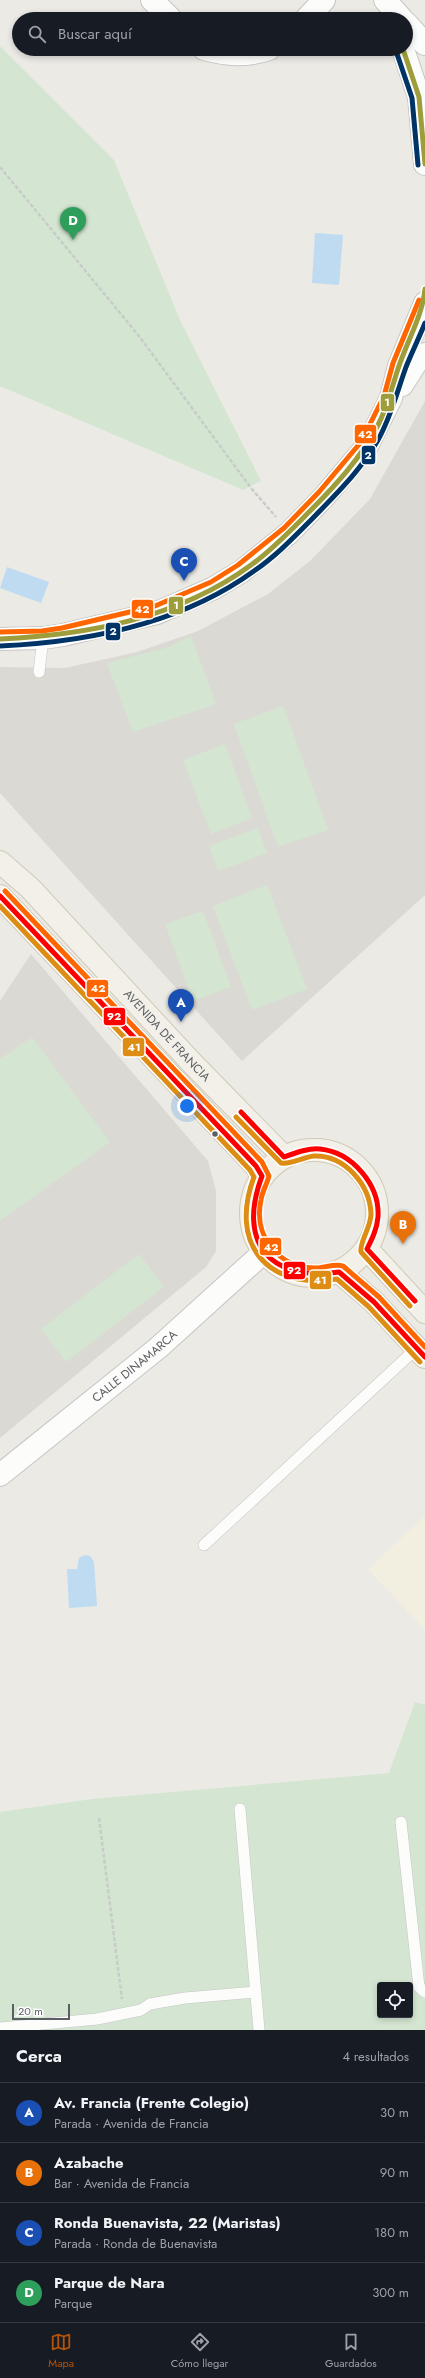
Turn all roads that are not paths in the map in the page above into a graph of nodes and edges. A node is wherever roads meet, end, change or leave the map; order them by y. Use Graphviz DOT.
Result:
graph roads {
  1 [pos="152,0"];
  2 [pos="324,0"];
  3 [pos="164,12"];
  4 [pos="313,12"];
  5 [pos="413,31"];
  6 [pos="425,44"];
  7 [pos="405,56"];
  8 [pos="422,103"];
  9 [pos="425,164"];
  10 [pos="425,289"];
  11 [pos="423,309"];
  12 [pos="425,354"];
  13 [pos="391,398"];
  14 [pos="43,638"];
  15 [pos="0,639"];
  16 [pos="39,672"];
  17 [pos="0,862"];
  18 [pos="0,896"];
  19 [pos="284,1157"];
  20 [pos="262,1176"];
  21 [pos="367,1249"];
  22 [pos="264,1252"];
  23 [pos="339,1272"];
  24 [pos="425,1312"];
  25 [pos="421,1352"];
  26 [pos="0,1475"];
  27 [pos="204,1545"];
  28 [pos="240,1809"];
  29 [pos="401,1822"];
  30 [pos="256,1992"];
  31 [pos="425,1992"];
  32 [pos="0,2028"];
  33 [pos="259,2030"];
  1 -- 3 [label="street"];
  2 -- 4 [label="street"];
  5 -- 6 [label="street"];
  7 -- 8 [label="street"];
  8 -- 9 [label="street"];
  10 -- 11 [label="street"];
  11 -- 13 [label="street"];
  12 -- 13 [label="street"];
  13 -- 14 [label="street"];
  14 -- 15 [label="street"];
  14 -- 16 [label="lane"];
  17 -- 19 [label="main road, AVENIDA DE FRANCIA"];
  18 -- 20 [label="main road"];
  19 -- 20 [label="main road"];
  19 -- 21 [label="main road"];
  20 -- 22 [label="main road"];
  21 -- 23 [label="main road"];
  21 -- 24 [label="main road"];
  22 -- 23 [label="main road"];
  22 -- 26 [label="street, CALLE DINAMARCA"];
  23 -- 25 [label="main road"];
  25 -- 27 [label="lane"];
  28 -- 30 [label="lane"];
  29 -- 31 [label="lane"];
  30 -- 32 [label="lane"];
  30 -- 33 [label="lane"];
}
